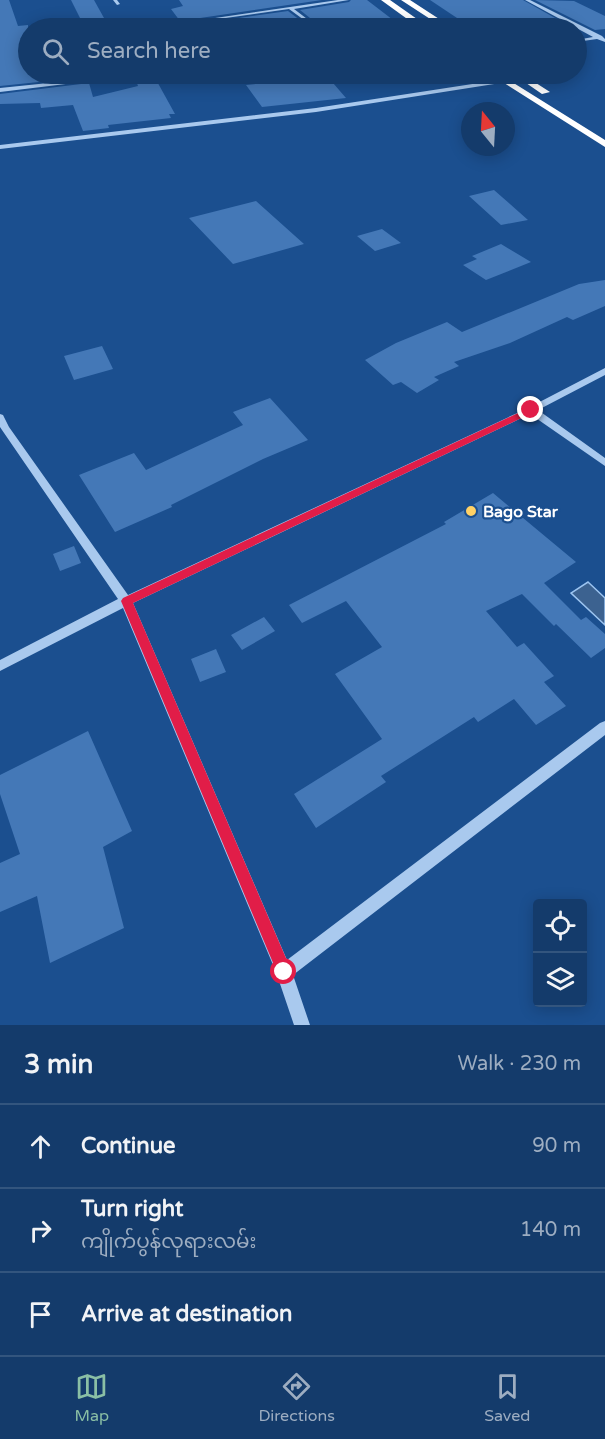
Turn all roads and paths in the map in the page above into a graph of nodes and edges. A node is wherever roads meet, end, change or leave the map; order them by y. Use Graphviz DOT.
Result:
graph roads {
  1 [pos="296,0"];
  2 [pos="347,0"];
  3 [pos="385,0"];
  4 [pos="405,0"];
  5 [pos="527,0"];
  6 [pos="304,6"];
  7 [pos="290,8"];
  8 [pos="220,18"];
  9 [pos="304,18"];
  10 [pos="412,18"];
  11 [pos="433,18"];
  12 [pos="562,18"];
  13 [pos="587,31"];
  14 [pos="598,37"];
  15 [pos="605,38"];
  16 [pos="587,39"];
  17 [pos="54,84"];
  18 [pos="485,84"];
  19 [pos="510,84"];
  20 [pos="532,84"];
  21 [pos="0,90"];
  22 [pos="555,99"];
  23 [pos="605,144"];
  24 [pos="0,147"];
  25 [pos="605,371"];
  26 [pos="531,410"];
  27 [pos="0,417"];
  28 [pos="605,463"];
  29 [pos="126,601"];
  30 [pos="0,666"];
  31 [pos="605,727"];
  32 [pos="284,972"];
  33 [pos="302,1025"];
  1 -- 6 [label="street"];
  2 -- 6 [label="street"];
  3 -- 10 [label="highway"];
  4 -- 11 [label="highway"];
  5 -- 12 [label="street"];
  6 -- 7 [label="street"];
  7 -- 8 [label="street"];
  7 -- 9 [label="street"];
  13 -- 14 [label="street"];
  14 -- 15 [label="street"];
  14 -- 16 [label="street"];
  17 -- 21 [label="street"];
  18 -- 24 [label="street"];
  19 -- 23 [label="highway"];
  20 -- 22 [label="highway"];
  25 -- 26 [label="street"];
  26 -- 28 [label="street"];
  26 -- 29 [label="street"];
  27 -- 29 [label="street"];
  29 -- 30 [label="street"];
  29 -- 32 [label="street"];
  31 -- 32 [label="street"];
  32 -- 33 [label="street"];
}
